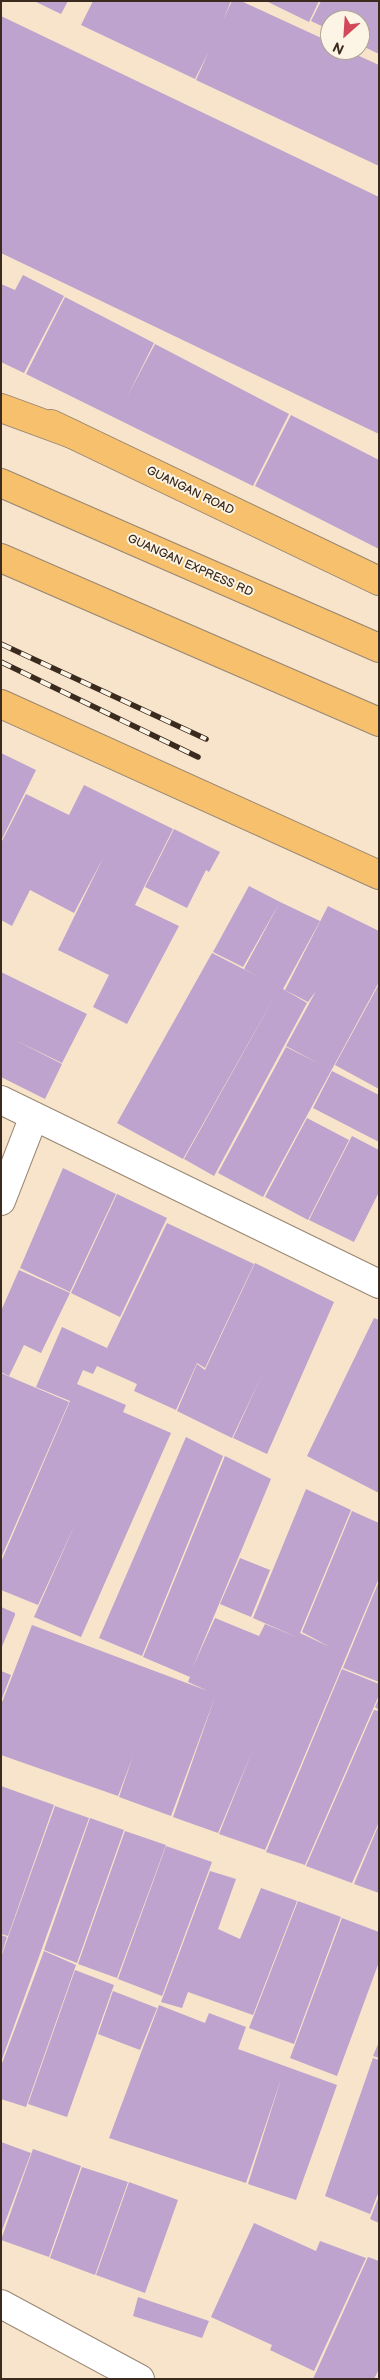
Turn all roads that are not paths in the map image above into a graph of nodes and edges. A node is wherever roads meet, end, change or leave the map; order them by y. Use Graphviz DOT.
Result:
graph roads {
  1 [pos="1,400"];
  2 [pos="1,408"];
  3 [pos="72,434"];
  4 [pos="1,483"];
  5 [pos="1,558"];
  6 [pos="379,581"];
  7 [pos="379,648"];
  8 [pos="1,704"];
  9 [pos="379,722"];
  10 [pos="379,875"];
  11 [pos="1,1100"];
  12 [pos="34,1116"];
  13 [pos="1,1201"];
  14 [pos="379,1284"];
  15 [pos="1,2304"];
  16 [pos="140,2379"];
  1 -- 3 [label="main road, GUANGAN ROAD"];
  2 -- 3 [label="main road"];
  3 -- 6 [label="main road, GUANGAN ROAD"];
  4 -- 7 [label="main road, GUANGAN EXPRESS RD"];
  5 -- 9 [label="main road"];
  8 -- 10 [label="main road"];
  11 -- 12 [label="street"];
  12 -- 13 [label="street"];
  12 -- 14 [label="street"];
  15 -- 16 [label="street"];
}
